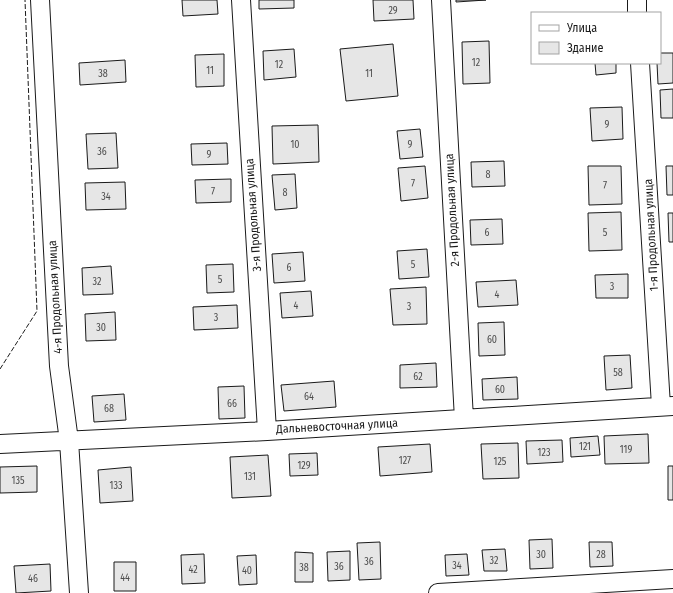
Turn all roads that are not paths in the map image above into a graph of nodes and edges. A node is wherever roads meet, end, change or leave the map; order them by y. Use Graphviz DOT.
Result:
graph roads {
  1 [pos="40,0"];
  2 [pos="241,0"];
  3 [pos="441,0"];
  4 [pos="636,0"];
  5 [pos="637,12"];
  6 [pos="640,64"];
  7 [pos="667,406"];
  8 [pos="464,419"];
  9 [pos="267,431"];
  10 [pos="69,441"];
  11 [pos="0,444"];
  12 [pos="673,579"];
  13 [pos="79,593"];
  14 [pos="438,593"];
  1 -- 10 [label="street, 4-я Продольная улица"];
  2 -- 9 [label="street, 3-я Продольная улица"];
  3 -- 8 [label="street, 2-я Продольная улица"];
  4 -- 5 [label="street"];
  6 -- 7 [label="street, 1-я Продольная улица"];
  7 -- 8 [label="street, Дальневосточная улица"];
  8 -- 9 [label="street, Дальневосточная улица"];
  9 -- 10 [label="street, Дальневосточная улица"];
  10 -- 11 [label="street, Дальневосточная улица"];
  10 -- 13 [label="street, 4-я Продольная улица"];
  12 -- 14 [label="street"];
}
